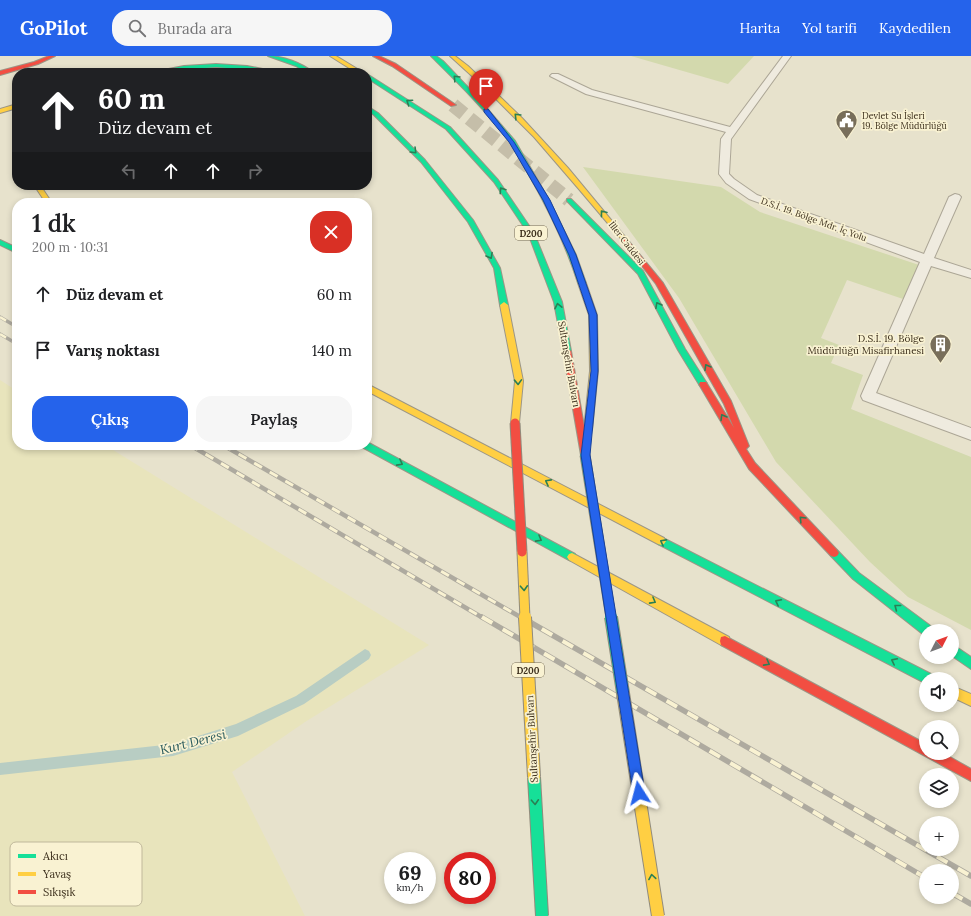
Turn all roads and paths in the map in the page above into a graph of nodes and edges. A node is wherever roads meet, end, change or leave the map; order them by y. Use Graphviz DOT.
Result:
graph roads {
  1 [pos="53,56"];
  2 [pos="270,56"];
  3 [pos="332,56"];
  4 [pos="375,56"];
  5 [pos="432,56"];
  6 [pos="452,56"];
  7 [pos="787,56"];
  8 [pos="18,68"];
  9 [pos="177,68"];
  10 [pos="261,68"];
  11 [pos="303,68"];
  12 [pos="353,68"];
  13 [pos="12,70"];
  14 [pos="0,73"];
  15 [pos="555,76"];
  16 [pos="372,79"];
  17 [pos="453,105"];
  18 [pos="12,107"];
  19 [pos="0,111"];
  20 [pos="372,111"];
  21 [pos="372,119"];
  22 [pos="732,131"];
  23 [pos="395,132"];
  24 [pos="955,197"];
  25 [pos="569,200"];
  26 [pos="0,242"];
  27 [pos="12,249"];
  28 [pos="926,260"];
  29 [pos="971,274"];
  30 [pos="372,390"];
  31 [pos="971,434"];
  32 [pos="372,449"];
  33 [pos="586,455"];
  34 [pos="752,466"];
  35 [pos="919,624"];
  36 [pos="959,655"];
  37 [pos="971,664"];
  38 [pos="919,674"];
  39 [pos="959,694"];
  40 [pos="971,700"];
  41 [pos="919,746"];
  42 [pos="944,760"];
  43 [pos="971,775"];
  44 [pos="542,916"];
  45 [pos="658,916"];
  1 -- 8 [label="main road"];
  2 -- 11 [label="main road"];
  3 -- 12 [label="main road"];
  4 -- 17 [label="main road"];
  33 -- 5 [label="main road, one-way"];
  34 -- 6 [label="main road, İller Caddesi, one-way"];
  7 -- 22 [label="lane, D.S.İ. 19. Bölge Mdr. İç Yolu"];
  9 -- 10 [label="main road"];
  13 -- 14 [label="main road"];
  15 -- 22 [label="lane"];
  33 -- 16 [label="main road, Sultanşehir Bulvarı / D200, one-way"];
  18 -- 19 [label="main road"];
  20 -- 23 [label="main road, Sultanşehir Bulvarı / D200"];
  21 -- 23 [label="main road"];
  22 -- 28 [label="lane, D.S.İ. 19. Bölge Mdr. İç Yolu"];
  23 -- 44 [label="main road, Sultanşehir Bulvarı / D200, one-way, bridge"];
  24 -- 28 [label="lane"];
  34 -- 25 [label="main road, one-way"];
  26 -- 27 [label="main road"];
  28 -- 29 [label="lane, D.S.İ. 19. Bölge Mdr. İç Yolu"];
  28 -- 31 [label="lane"];
  38 -- 30 [label="main road, one-way"];
  32 -- 41 [label="main road, one-way"];
  45 -- 33 [label="main road, Sultanşehir Bulvarı / D200, one-way, bridge"];
  35 -- 34 [label="main road, one-way"];
  36 -- 37 [label="main road"];
  39 -- 40 [label="main road"];
  42 -- 43 [label="main road"];
}
